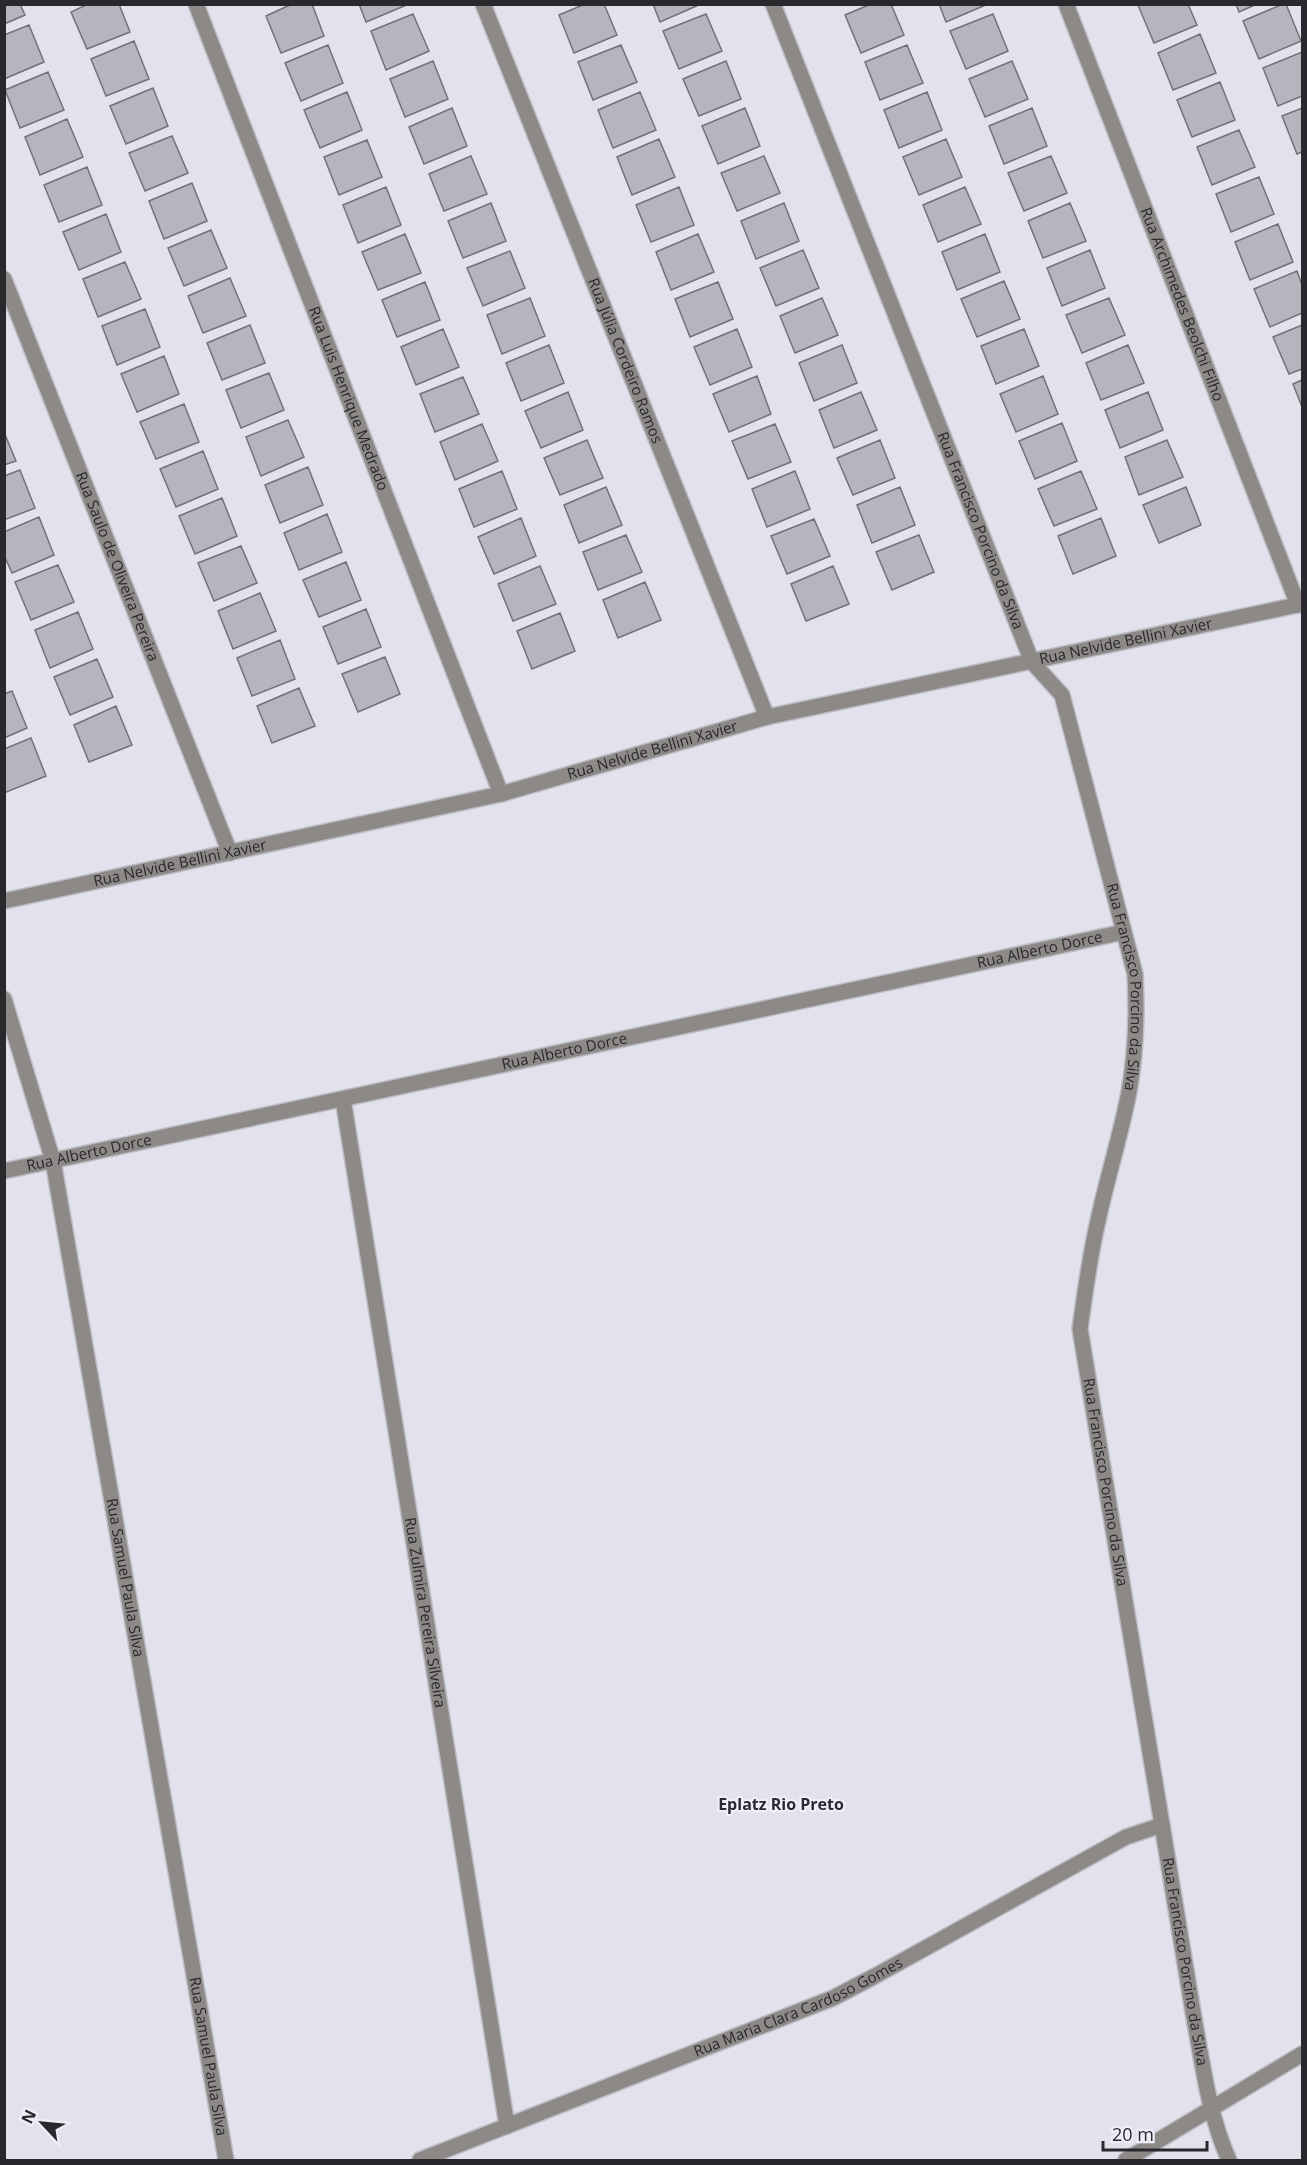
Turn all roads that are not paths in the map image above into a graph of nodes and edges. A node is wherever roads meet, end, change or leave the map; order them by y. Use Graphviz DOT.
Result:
graph roads {
  1 [pos="196,4"];
  2 [pos="483,4"];
  3 [pos="773,4"];
  4 [pos="1066,4"];
  5 [pos="4,279"];
  6 [pos="1300,605"];
  7 [pos="1032,662"];
  8 [pos="767,717"];
  9 [pos="501,794"];
  10 [pos="230,853"];
  11 [pos="4,901"];
  12 [pos="1124,932"];
  13 [pos="4,999"];
  14 [pos="344,1099"];
  15 [pos="53,1161"];
  16 [pos="4,1171"];
  17 [pos="1162,1825"];
  18 [pos="1302,2054"];
  19 [pos="1212,2109"];
  20 [pos="507,2126"];
  21 [pos="226,2160"];
  22 [pos="420,2160"];
  23 [pos="1126,2160"];
  24 [pos="1229,2160"];
  1 -- 9 [label="street, Rua Luis Henrique Medrado"];
  2 -- 8 [label="street, Rua Júlia Cordeiro Ramos"];
  3 -- 7 [label="street, Rua Francisco Porcino da Silva"];
  4 -- 6 [label="street, Rua Archimedes Beolchi Filho"];
  5 -- 10 [label="street, Rua Saulo de Oliveira Pereira"];
  6 -- 7 [label="street, Rua Nelvide Bellini Xavier"];
  7 -- 8 [label="street, Rua Nelvide Bellini Xavier"];
  7 -- 12 [label="street, Rua Francisco Porcino da Silva"];
  8 -- 9 [label="street, Rua Nelvide Bellini Xavier"];
  9 -- 10 [label="street, Rua Nelvide Bellini Xavier"];
  10 -- 11 [label="street, Rua Nelvide Bellini Xavier"];
  12 -- 14 [label="street, Rua Alberto Dorce"];
  12 -- 17 [label="street, Rua Francisco Porcino da Silva"];
  13 -- 15 [label="street, Rua Samuel Paula Silva"];
  14 -- 15 [label="street, Rua Alberto Dorce"];
  14 -- 20 [label="street, Rua Zulmira Pereira Silveira"];
  15 -- 16 [label="street, Rua Alberto Dorce"];
  15 -- 21 [label="street, Rua Samuel Paula Silva"];
  17 -- 19 [label="street, Rua Francisco Porcino da Silva"];
  17 -- 20 [label="street, Rua Maria Clara Cardoso Gomes"];
  18 -- 19 [label="street"];
  19 -- 23 [label="street"];
  19 -- 24 [label="street, Rua Francisco Porcino da Silva"];
  20 -- 22 [label="street, Rua Maria Clara Cardoso Gomes"];
}
